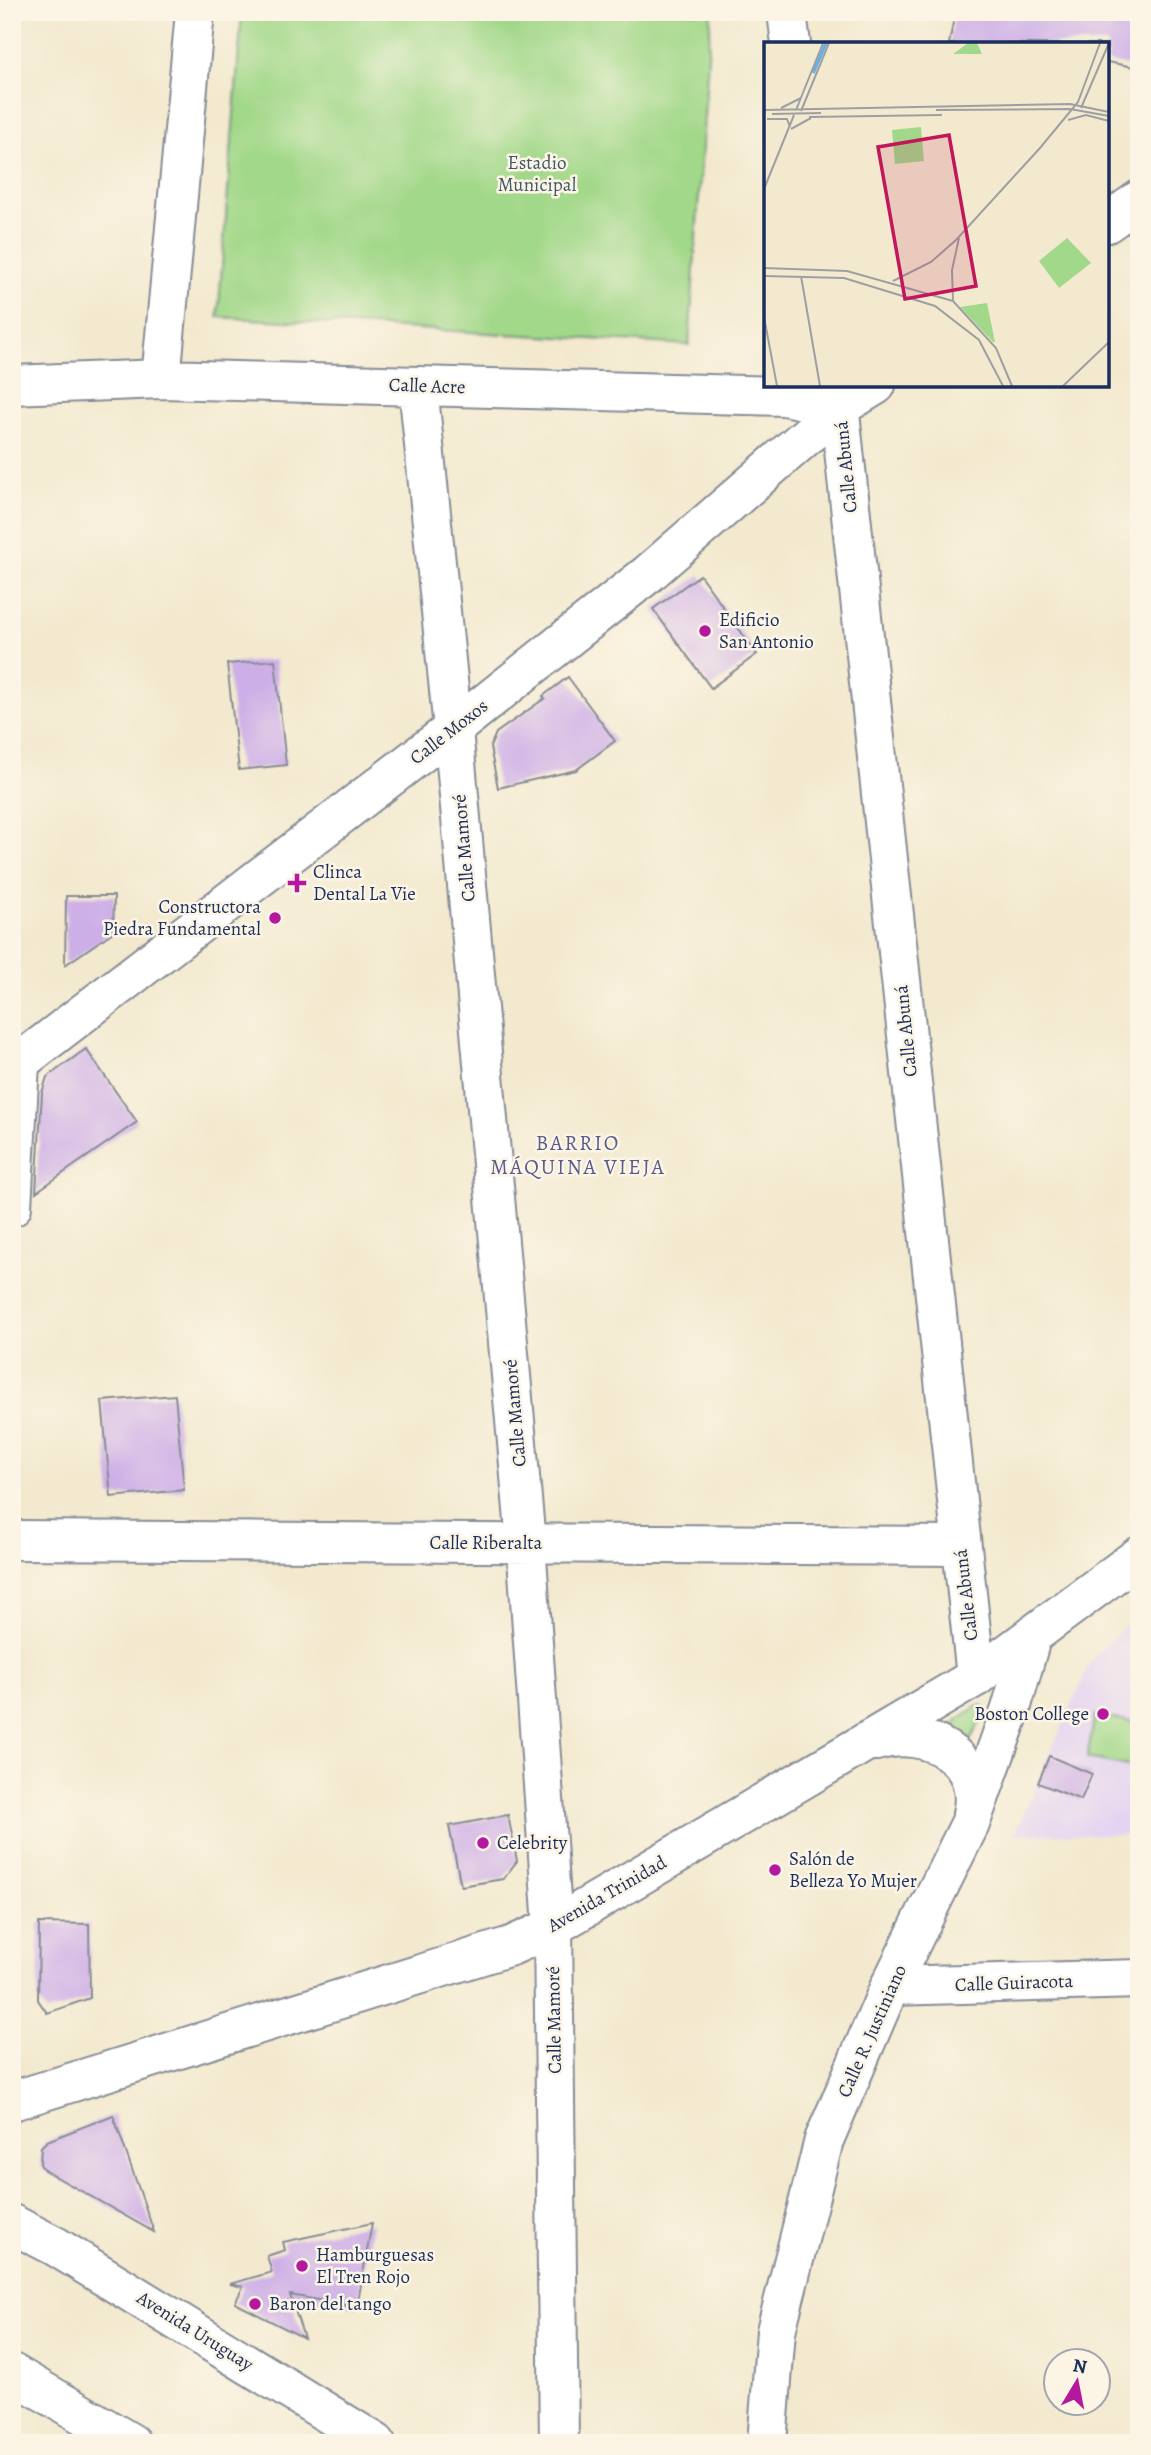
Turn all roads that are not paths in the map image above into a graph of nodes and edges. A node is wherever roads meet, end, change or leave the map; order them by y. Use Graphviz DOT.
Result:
graph roads {
  1 [pos="195,12"];
  2 [pos="787,12"];
  3 [pos="791,42"];
  4 [pos="1139,200"];
  5 [pos="1109,222"];
  6 [pos="162,379"];
  7 [pos="12,385"];
  8 [pos="418,386"];
  9 [pos="869,387"];
  10 [pos="839,396"];
  11 [pos="453,729"];
  12 [pos="16,1065"];
  13 [pos="12,1207"];
  14 [pos="12,1540"];
  15 [pos="526,1543"];
  16 [pos="960,1546"];
  17 [pos="1139,1556"];
  18 [pos="1032,1636"];
  19 [pos="976,1677"];
  20 [pos="864,1745"];
  21 [pos="970,1824"];
  22 [pos="553,1927"];
  23 [pos="1139,1979"];
  24 [pos="890,1986"];
  25 [pos="12,2101"];
  26 [pos="12,2224"];
  27 [pos="12,2373"];
  28 [pos="131,2443"];
  29 [pos="376,2443"];
  30 [pos="559,2443"];
  31 [pos="767,2443"];
  1 -- 6 [label="street"];
  2 -- 3 [label="street"];
  4 -- 5 [label="street"];
  6 -- 7 [label="street, Calle Acre"];
  6 -- 8 [label="street, Calle Acre"];
  8 -- 10 [label="street, Calle Acre"];
  8 -- 11 [label="street, Calle Mamoré"];
  9 -- 10 [label="street, Calle Moxos"];
  10 -- 11 [label="street, Calle Moxos"];
  10 -- 16 [label="street, Calle Abuná"];
  11 -- 12 [label="street, Calle Moxos"];
  11 -- 15 [label="street, Calle Mamoré"];
  12 -- 13 [label="street"];
  14 -- 15 [label="street, Calle Riberalta"];
  15 -- 16 [label="street, Calle Riberalta"];
  15 -- 22 [label="street, Calle Mamoré"];
  16 -- 19 [label="street, Calle Abuná"];
  17 -- 18 [label="street, Avenida Trinidad"];
  18 -- 19 [label="street, Avenida Trinidad"];
  18 -- 21 [label="street, Calle R. Justiniano"];
  19 -- 20 [label="street, Avenida Trinidad"];
  20 -- 21 [label="street"];
  20 -- 22 [label="street, Avenida Trinidad"];
  21 -- 24 [label="street, Calle R. Justiniano"];
  22 -- 25 [label="street, Avenida Trinidad"];
  22 -- 30 [label="street, Calle Mamoré"];
  23 -- 24 [label="street, Calle Guiracota"];
  24 -- 31 [label="street, Calle R. Justiniano"];
  26 -- 29 [label="street, Avenida Uruguay"];
  27 -- 28 [label="street"];
}
